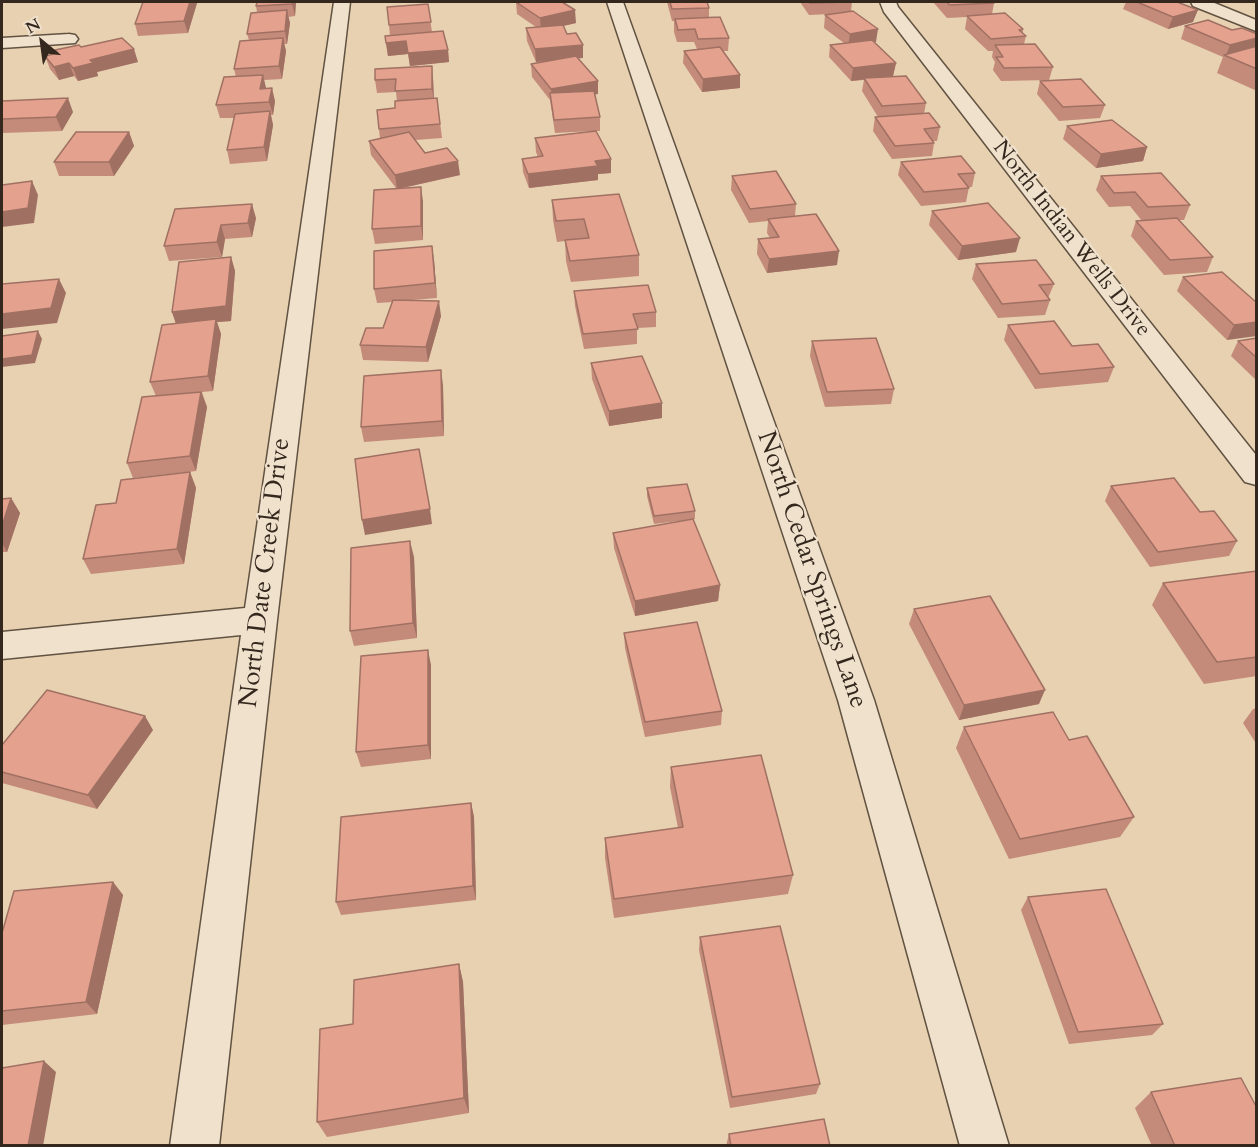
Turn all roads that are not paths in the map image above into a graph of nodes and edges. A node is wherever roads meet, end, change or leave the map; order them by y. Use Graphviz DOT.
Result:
graph roads {
  1 [pos="342,2"];
  2 [pos="615,2"];
  3 [pos="888,2"];
  4 [pos="1199,2"];
  5 [pos="1257,26"];
  6 [pos="69,39"];
  7 [pos="2,43"];
  8 [pos="1257,475"];
  9 [pos="260,620"];
  10 [pos="2,645"];
  11 [pos="194,1146"];
  12 [pos="985,1146"];
  1 -- 9 [label="street, North Date Creek Drive"];
  2 -- 12 [label="street, North Cedar Springs Lane"];
  3 -- 8 [label="street, North Indian Wells Drive"];
  4 -- 5 [label="street"];
  6 -- 7 [label="street"];
  9 -- 10 [label="street"];
  9 -- 11 [label="street, North Date Creek Drive"];
}
